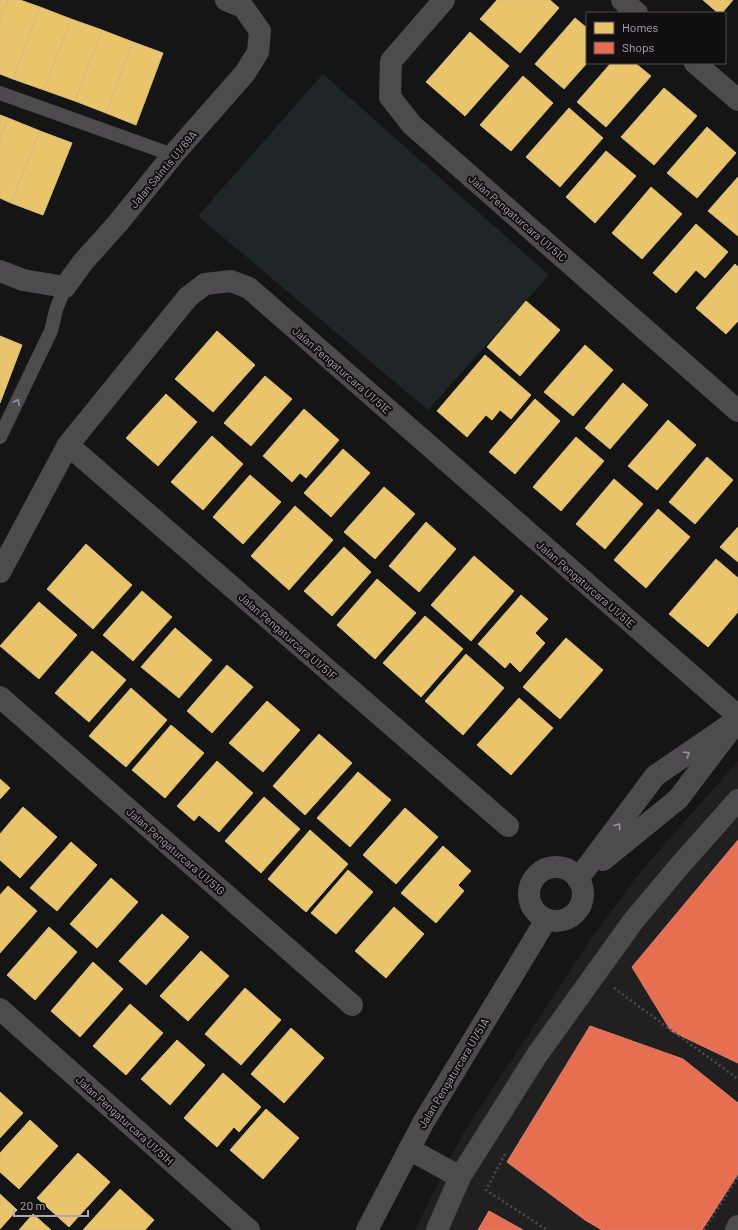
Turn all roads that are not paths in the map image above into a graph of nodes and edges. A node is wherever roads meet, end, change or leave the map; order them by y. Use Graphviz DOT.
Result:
graph roads {
  1 [pos="226,0"];
  2 [pos="444,0"];
  3 [pos="622,0"];
  4 [pos="636,12"];
  5 [pos="696,64"];
  6 [pos="0,93"];
  7 [pos="738,100"];
  8 [pos="174,155"];
  9 [pos="0,271"];
  10 [pos="65,287"];
  11 [pos="738,411"];
  12 [pos="0,437"];
  13 [pos="68,445"];
  14 [pos="0,572"];
  15 [pos="0,697"];
  16 [pos="738,719"];
  17 [pos="738,800"];
  18 [pos="508,826"];
  19 [pos="578,879"];
  20 [pos="546,920"];
  21 [pos="352,1005"];
  22 [pos="0,1009"];
  23 [pos="409,1149"];
  24 [pos="460,1177"];
  25 [pos="738,1226"];
  26 [pos="250,1230"];
  27 [pos="367,1230"];
  28 [pos="437,1230"];
  29 [pos="736,1230"];
  1 -- 8 [label="street, Jalan Saintis U1/69A"];
  2 -- 11 [label="street, Jalan Pengaturcara U1/51C"];
  3 -- 4 [label="street"];
  5 -- 7 [label="street"];
  6 -- 8 [label="lane"];
  8 -- 10 [label="street, Jalan Saintis U1/69A"];
  9 -- 10 [label="street"];
  12 -- 10 [label="lane, one-way"];
  13 -- 14 [label="street, Jalan Pengaturcara U1/51E"];
  13 -- 16 [label="street, Jalan Pengaturcara U1/51E"];
  13 -- 18 [label="street, Jalan Pengaturcara U1/51F"];
  15 -- 21 [label="street, Jalan Pengaturcara U1/51G"];
  16 -- 19 [label="street"];
  19 -- 16 [label="street, one-way"];
  17 -- 24 [label="street"];
  19 -- 20 [label="street"];
  19 -- 20 [label="street"];
  20 -- 23 [label="street, Jalan Pengaturcara U1/51A"];
  22 -- 26 [label="street, Jalan Pengaturcara U1/51H"];
  23 -- 24 [label="street"];
  23 -- 27 [label="street, Jalan Pengaturcara U1/51A"];
  24 -- 28 [label="street"];
  25 -- 29 [label="street"];
}
